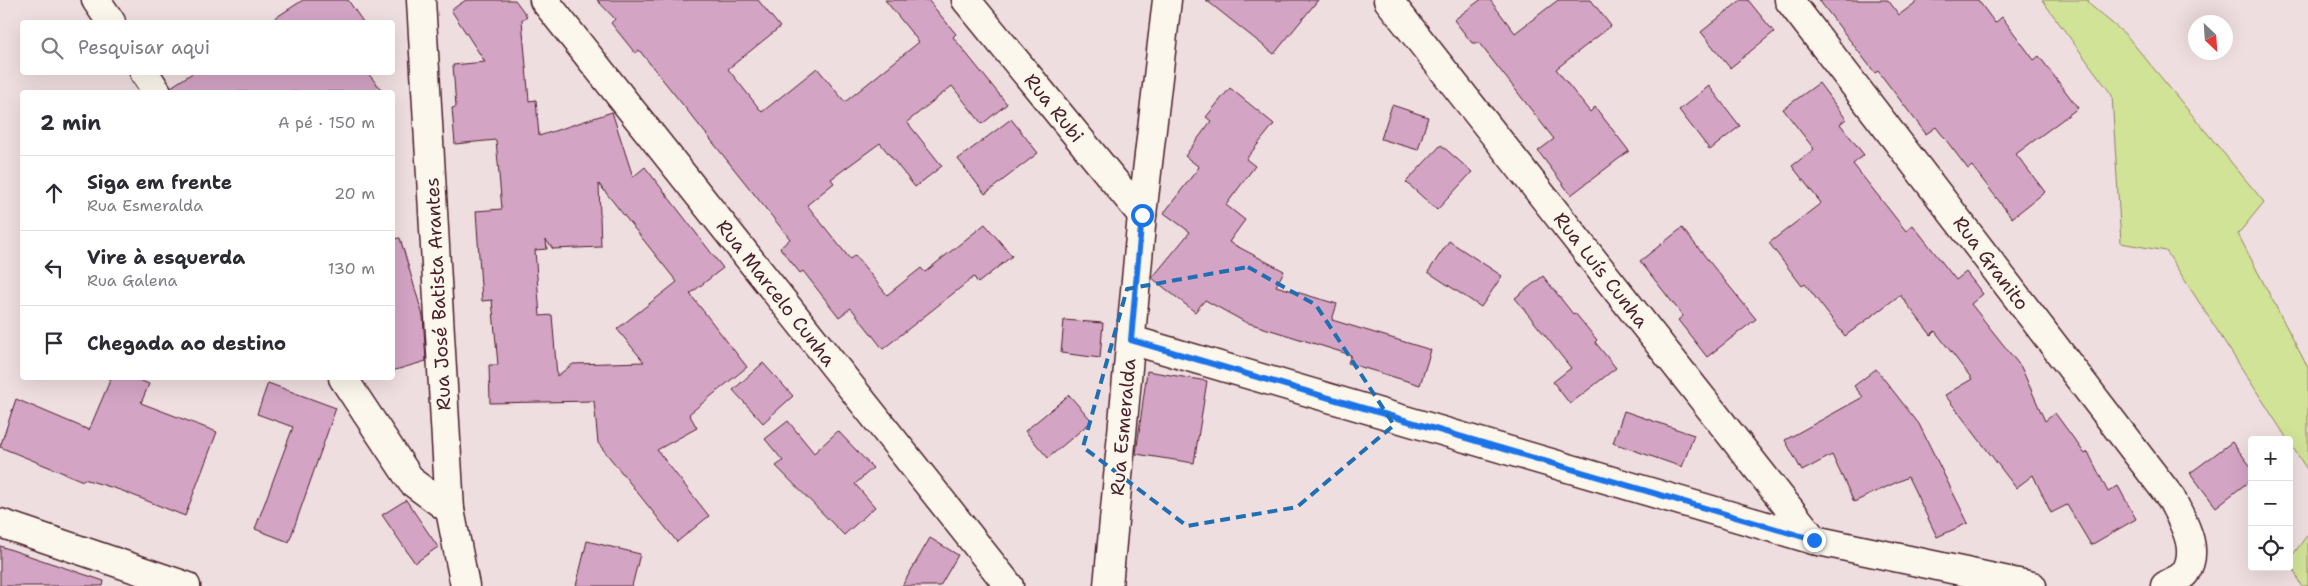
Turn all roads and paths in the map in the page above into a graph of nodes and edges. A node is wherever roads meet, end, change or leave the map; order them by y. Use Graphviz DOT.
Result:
graph roads {
  1 [pos="96,0"];
  2 [pos="544,0"];
  3 [pos="966,0"];
  4 [pos="1167,0"];
  5 [pos="1388,0"];
  6 [pos="1789,0"];
  7 [pos="428,5"];
  8 [pos="110,20"];
  9 [pos="146,75"];
  10 [pos="156,90"];
  11 [pos="1142,215"];
  12 [pos="1131,340"];
  13 [pos="345,380"];
  14 [pos="450,510"];
  15 [pos="0,523"];
  16 [pos="1814,540"];
  17 [pos="186,586"];
  18 [pos="465,586"];
  19 [pos="1009,586"];
  20 [pos="1108,586"];
  21 [pos="2032,586"];
  22 [pos="2165,586"];
  1 -- 8 [label="street"];
  2 -- 19 [label="street, Rua Marcelo Cunha"];
  3 -- 11 [label="street, Rua Rubi"];
  4 -- 11 [label="street, Rua Esmeralda"];
  5 -- 16 [label="street, Rua Luís Cunha"];
  6 -- 22 [label="street, Rua Granito"];
  7 -- 14 [label="street, Rua José Batista Arantes"];
  9 -- 10 [label="street"];
  11 -- 12 [label="street, Rua Esmeralda"];
  12 -- 16 [label="street"];
  12 -- 20 [label="street, Rua Esmeralda"];
  13 -- 14 [label="street"];
  14 -- 18 [label="street, Rua José Batista Arantes"];
  15 -- 17 [label="street"];
  16 -- 21 [label="street"];
}
